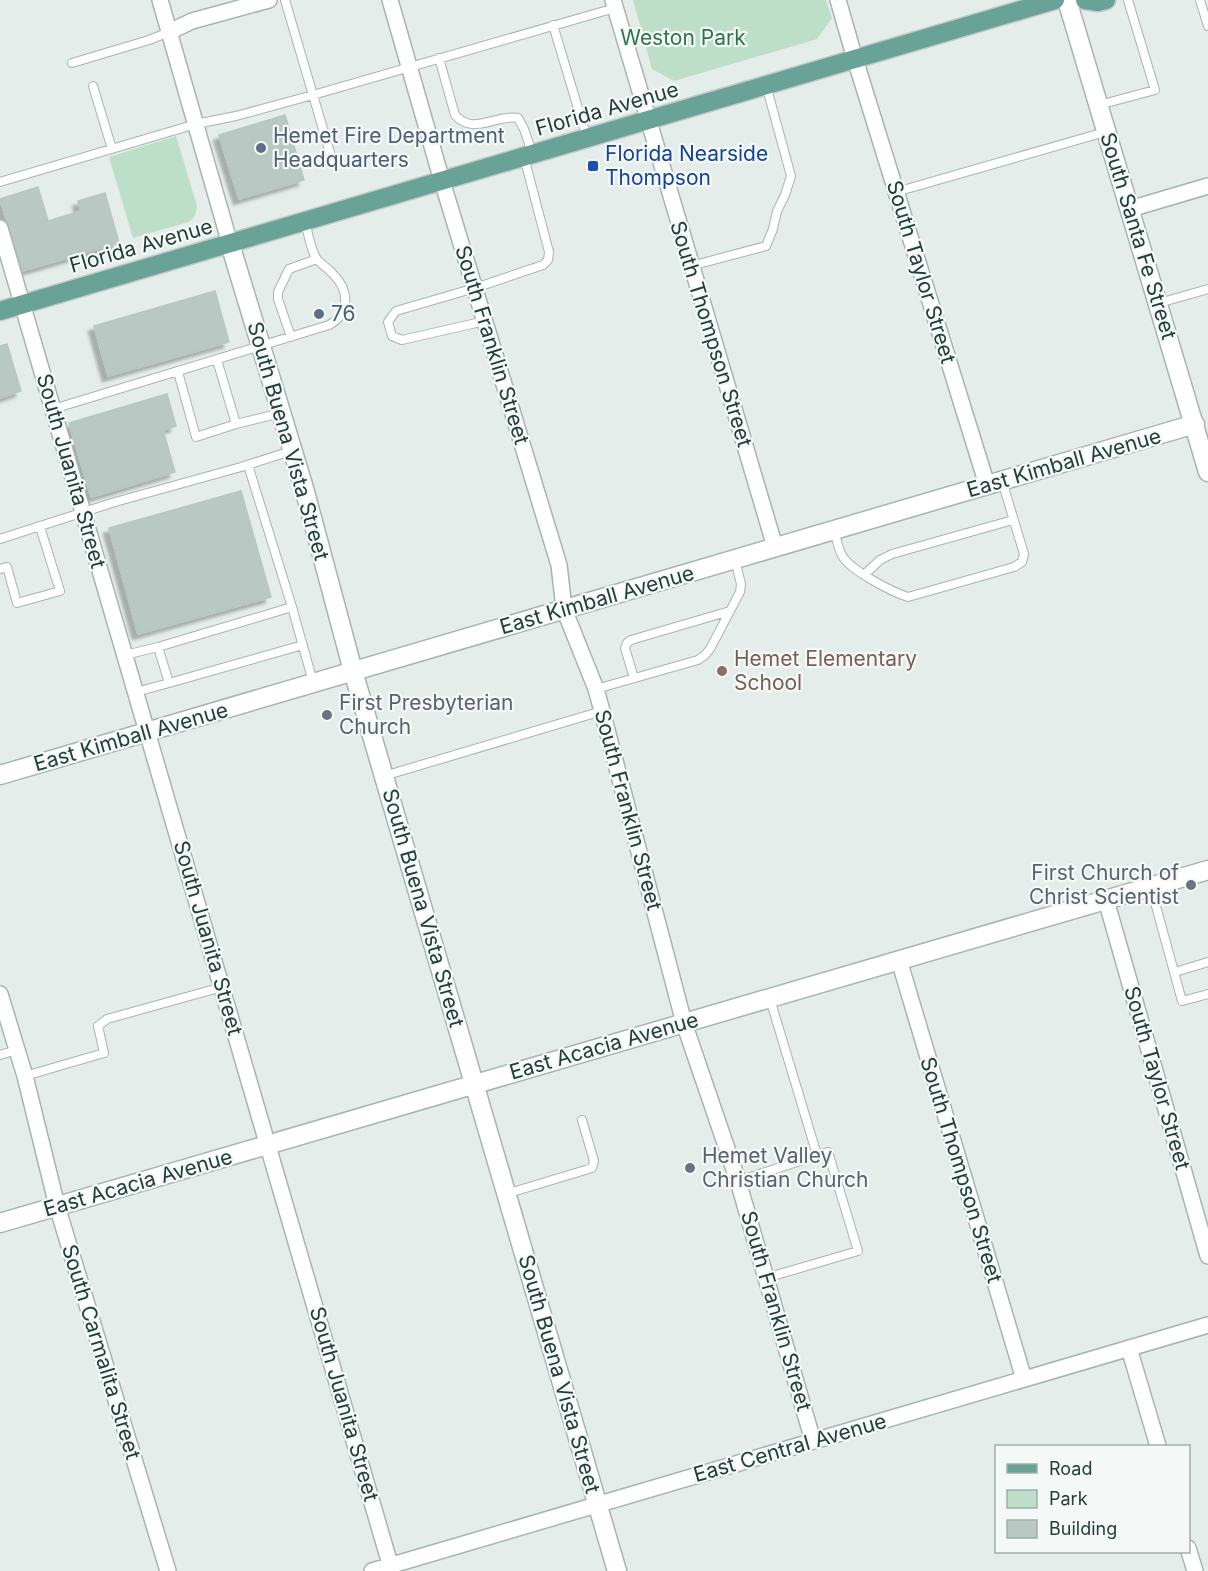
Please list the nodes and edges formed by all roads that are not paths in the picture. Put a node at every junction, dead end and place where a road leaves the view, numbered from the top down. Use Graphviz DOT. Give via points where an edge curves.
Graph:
graph roads {
  1 [pos="160,0"];
  2 [pos="269,0"];
  3 [pos="285,0"];
  4 [pos="390,0"];
  5 [pos="838,0"];
  6 [pos="1055,0"];
  7 [pos="1067,0"];
  8 [pos="1085,0"];
  9 [pos="1106,0"];
  10 [pos="1128,0"];
  11 [pos="1200,0"];
  12 [pos="614,4"];
  13 [pos="553,25"];
  14 [pos="1208,26"];
  15 [pos="169,32"];
  16 [pos="439,58"];
  17 [pos="855,59"];
  18 [pos="72,63"];
  19 [pos="409,66"];
  20 [pos="766,85"];
  21 [pos="93,86"];
  22 [pos="313,95"];
  23 [pos="1099,105"];
  24 [pos="647,120"];
  25 [pos="196,124"];
  26 [pos="1106,131"];
  27 [pos="587,138"];
  28 [pos="112,149"];
  29 [pos="528,155"];
  30 [pos="333,164"];
  31 [pos="442,181"];
  32 [pos="0,182"];
  33 [pos="1208,186"];
  34 [pos="896,192"];
  35 [pos="1130,209"];
  36 [pos="305,221"];
  37 [pos="0,228"];
  38 [pos="230,244"];
  39 [pos="317,260"];
  40 [pos="691,266"];
  41 [pos="475,288"];
  42 [pos="1208,289"];
  43 [pos="1159,303"];
  44 [pos="22,305"];
  45 [pos="0,311"];
  46 [pos="485,321"];
  47 [pos="291,337"];
  48 [pos="262,346"];
  49 [pos="217,360"];
  50 [pos="177,372"];
  51 [pos="53,409"];
  52 [pos="281,412"];
  53 [pos="236,424"];
  54 [pos="1195,424"];
  55 [pos="292,451"];
  56 [pos="248,465"];
  57 [pos="1208,472"];
  58 [pos="995,483"];
  59 [pos="83,511"];
  60 [pos="1013,520"];
  61 [pos="40,527"];
  62 [pos="834,530"];
  63 [pos="0,539"];
  64 [pos="775,547"];
  65 [pos="735,559"];
  66 [pos="4,568"];
  67 [pos="864,575"];
  68 [pos="292,607"];
  69 [pos="564,609"];
  70 [pos="730,611"];
  71 [pos="303,645"];
  72 [pos="158,647"];
  73 [pos="125,655"];
  74 [pos="353,671"];
  75 [pos="634,678"];
  76 [pos="168,683"];
  77 [pos="313,683"];
  78 [pos="596,689"];
  79 [pos="136,692"];
  80 [pos="602,711"];
  81 [pos="147,732"];
  82 [pos="0,775"];
  83 [pos="384,776"];
  84 [pos="1208,870"];
  85 [pos="1150,887"];
  86 [pos="1106,900"];
  87 [pos="899,960"];
  88 [pos="1208,962"];
  89 [pos="1175,972"];
  90 [pos="222,987"];
  91 [pos="0,994"];
  92 [pos="1208,994"];
  93 [pos="770,998"];
  94 [pos="684,1023"];
  95 [pos="17,1050"];
  96 [pos="0,1055"];
  97 [pos="25,1076"];
  98 [pos="474,1084"];
  99 [pos="582,1120"];
  100 [pos="268,1145"];
  101 [pos="817,1155"];
  102 [pos="738,1181"];
  103 [pos="506,1194"];
  104 [pos="57,1206"];
  105 [pos="0,1223"];
  106 [pos="1208,1256"];
  107 [pos="766,1278"];
  108 [pos="1208,1325"];
  109 [pos="1129,1348"];
  110 [pos="1024,1379"];
  111 [pos="813,1441"];
  112 [pos="1158,1445"];
  113 [pos="598,1504"];
  114 [pos="1190,1553"];
  115 [pos="392,1568"];
  116 [pos="168,1571"];
  117 [pos="372,1571"];
  118 [pos="617,1571"];
  119 [pos="1196,1571"];
  1 -- 15 [label="street"];
  2 -- 15 [label="street" via="192,21"];
  3 -- 22 [label="lane"];
  4 -- 19 [label="street, South Franklin Street"];
  5 -- 17 [label="street, South Taylor Street"];
  6 -- 17 [label="main road, Florida Avenue"];
  7 -- 23 [label="street, South Santa Fe Street"];
  8 -- 9 [label="main road"];
  10 -- 23 [label="lane" via="1155,90"];
  11 -- 14 [label="lane"];
  12 -- 13 [label="lane"];
  12 -- 24 [label="street, South Thompson Street"];
  13 -- 16 [label="lane"];
  13 -- 27 [label="lane"];
  15 -- 18 [label="lane"];
  15 -- 25 [label="street"];
  16 -- 19 [label="lane"];
  16 -- 29 [label="lane" via="461,121 469,125 518,118"];
  17 -- 20 [label="main road, Florida Avenue"];
  17 -- 34 [label="street, South Taylor Street"];
  19 -- 22 [label="lane"];
  19 -- 31 [label="street, South Franklin Street"];
  20 -- 24 [label="main road, Florida Avenue"];
  20 -- 40 [label="lane" via="791,176 766,246"];
  21 -- 28 [label="lane"];
  22 -- 25 [label="lane"];
  22 -- 30 [label="lane"];
  23 -- 26 [label="street, South Santa Fe Street"];
  24 -- 27 [label="main road, Florida Avenue"];
  24 -- 40 [label="street, South Thompson Street"];
  25 -- 28 [label="lane"];
  25 -- 38 [label="street"];
  26 -- 34 [label="lane"];
  26 -- 35 [label="street, South Santa Fe Street"];
  27 -- 29 [label="main road, Florida Avenue"];
  28 -- 32 [label="lane"];
  29 -- 31 [label="main road, Florida Avenue"];
  29 -- 41 [label="lane" via="548,260"];
  31 -- 36 [label="main road, Florida Avenue"];
  31 -- 41 [label="street, South Franklin Street"];
  33 -- 35 [label="street"];
  34 -- 58 [label="street, South Taylor Street"];
  35 -- 43 [label="street, South Santa Fe Street"];
  36 -- 38 [label="main road, Florida Avenue"];
  36 -- 39 [label="lane"];
  37 -- 44 [label="street, South Juanita Street"];
  38 -- 44 [label="main road, Florida Avenue"];
  38 -- 48 [label="street, South Buena Vista Street"];
  39 -- 47 [label="lane" via="289,269 278,292"];
  39 -- 47 [label="lane" via="340,284 343,314 329,325"];
  40 -- 64 [label="street, South Thompson Street"];
  41 -- 46 [label="street, South Franklin Street"];
  41 -- 46 [label="lane" via="396,311 388,322 392,336 402,340"];
  42 -- 43 [label="lane"];
  43 -- 54 [label="street, South Santa Fe Street"];
  44 -- 45 [label="main road, Florida Avenue"];
  44 -- 51 [label="street, South Juanita Street"];
  46 -- 69 [label="street, South Franklin Street" via="559,565"];
  47 -- 48 [label="lane"];
  48 -- 49 [label="lane"];
  48 -- 52 [label="street, South Buena Vista Street"];
  49 -- 50 [label="lane"];
  49 -- 53 [label="lane"];
  50 -- 51 [label="lane"];
  50 -- 53 [label="lane" via="196,437"];
  51 -- 59 [label="street, South Juanita Street"];
  52 -- 53 [label="lane"];
  52 -- 55 [label="street, South Buena Vista Street"];
  54 -- 57 [label="street, South Santa Fe Street"];
  54 -- 58 [label="street, East Kimball Avenue"];
  55 -- 56 [label="lane"];
  55 -- 74 [label="street, South Buena Vista Street"];
  56 -- 59 [label="lane"];
  56 -- 68 [label="lane"];
  58 -- 60 [label="lane"];
  58 -- 62 [label="street, East Kimball Avenue"];
  59 -- 61 [label="lane"];
  59 -- 73 [label="street, South Juanita Street"];
  60 -- 67 [label="lane" via="892,554"];
  60 -- 67 [label="lane" via="1024,554 1022,562 1014,567 908,597"];
  61 -- 63 [label="lane"];
  61 -- 66 [label="lane" via="60,591 17,603"];
  62 -- 64 [label="street, East Kimball Avenue"];
  62 -- 67 [label="lane" via="841,555"];
  64 -- 65 [label="street, East Kimball Avenue"];
  65 -- 69 [label="street, East Kimball Avenue"];
  65 -- 70 [label="lane" via="741,584"];
  68 -- 71 [label="lane"];
  68 -- 72 [label="lane"];
  69 -- 74 [label="street, East Kimball Avenue"];
  69 -- 78 [label="street, South Franklin Street"];
  70 -- 75 [label="lane" via="710,649 698,660"];
  70 -- 75 [label="lane" via="631,640 625,648"];
  71 -- 76 [label="lane"];
  71 -- 77 [label="lane"];
  72 -- 73 [label="lane"];
  72 -- 76 [label="lane"];
  73 -- 79 [label="street, South Juanita Street"];
  74 -- 77 [label="street, East Kimball Avenue"];
  74 -- 83 [label="street, South Buena Vista Street"];
  75 -- 78 [label="lane"];
  76 -- 79 [label="lane"];
  77 -- 81 [label="street, East Kimball Avenue"];
  78 -- 80 [label="street, South Franklin Street"];
  79 -- 81 [label="street, South Juanita Street"];
  80 -- 83 [label="lane"];
  80 -- 94 [label="street, South Franklin Street"];
  81 -- 82 [label="street, East Kimball Avenue"];
  81 -- 90 [label="street, South Juanita Street"];
  83 -- 98 [label="street, South Buena Vista Street"];
  84 -- 85 [label="street, East Acacia Avenue"];
  85 -- 86 [label="street, East Acacia Avenue"];
  85 -- 89 [label="lane"];
  86 -- 87 [label="street, East Acacia Avenue"];
  86 -- 106 [label="street, South Taylor Street"];
  87 -- 93 [label="street, East Acacia Avenue"];
  87 -- 110 [label="street, South Thompson Street"];
  88 -- 89 [label="lane"];
  89 -- 92 [label="lane" via="1182,1001"];
  90 -- 97 [label="lane" via="107,1019 98,1026 104,1053"];
  90 -- 100 [label="street, South Juanita Street"];
  91 -- 95 [label="street, South Carmalita Street"];
  93 -- 94 [label="street, East Acacia Avenue"];
  93 -- 101 [label="lane"];
  94 -- 98 [label="street, East Acacia Avenue"];
  94 -- 102 [label="street, South Franklin Street"];
  95 -- 96 [label="lane"];
  95 -- 97 [label="street, South Carmalita Street"];
  97 -- 104 [label="street, South Carmalita Street"];
  98 -- 100 [label="street, East Acacia Avenue"];
  98 -- 103 [label="street, South Buena Vista Street"];
  99 -- 103 [label="lane" via="594,1161 592,1168"];
  100 -- 104 [label="street, East Acacia Avenue"];
  100 -- 115 [label="street, South Juanita Street"];
  101 -- 102 [label="lane"];
  101 -- 107 [label="lane" via="828,1152 858,1251"];
  102 -- 107 [label="street, South Franklin Street"];
  103 -- 113 [label="street, South Buena Vista Street"];
  104 -- 105 [label="street, East Acacia Avenue"];
  104 -- 116 [label="street, South Carmalita Street"];
  107 -- 111 [label="street, South Franklin Street"];
  108 -- 109 [label="street, East Central Avenue"];
  109 -- 110 [label="street, East Central Avenue"];
  109 -- 112 [label="street"];
  110 -- 111 [label="street, East Central Avenue"];
  111 -- 113 [label="street, East Central Avenue"];
  113 -- 115 [label="street, East Central Avenue"];
  113 -- 118 [label="street, South Buena Vista Street"];
  114 -- 119 [label="street"];
  115 -- 117 [label="street, East Central Avenue"];
}
